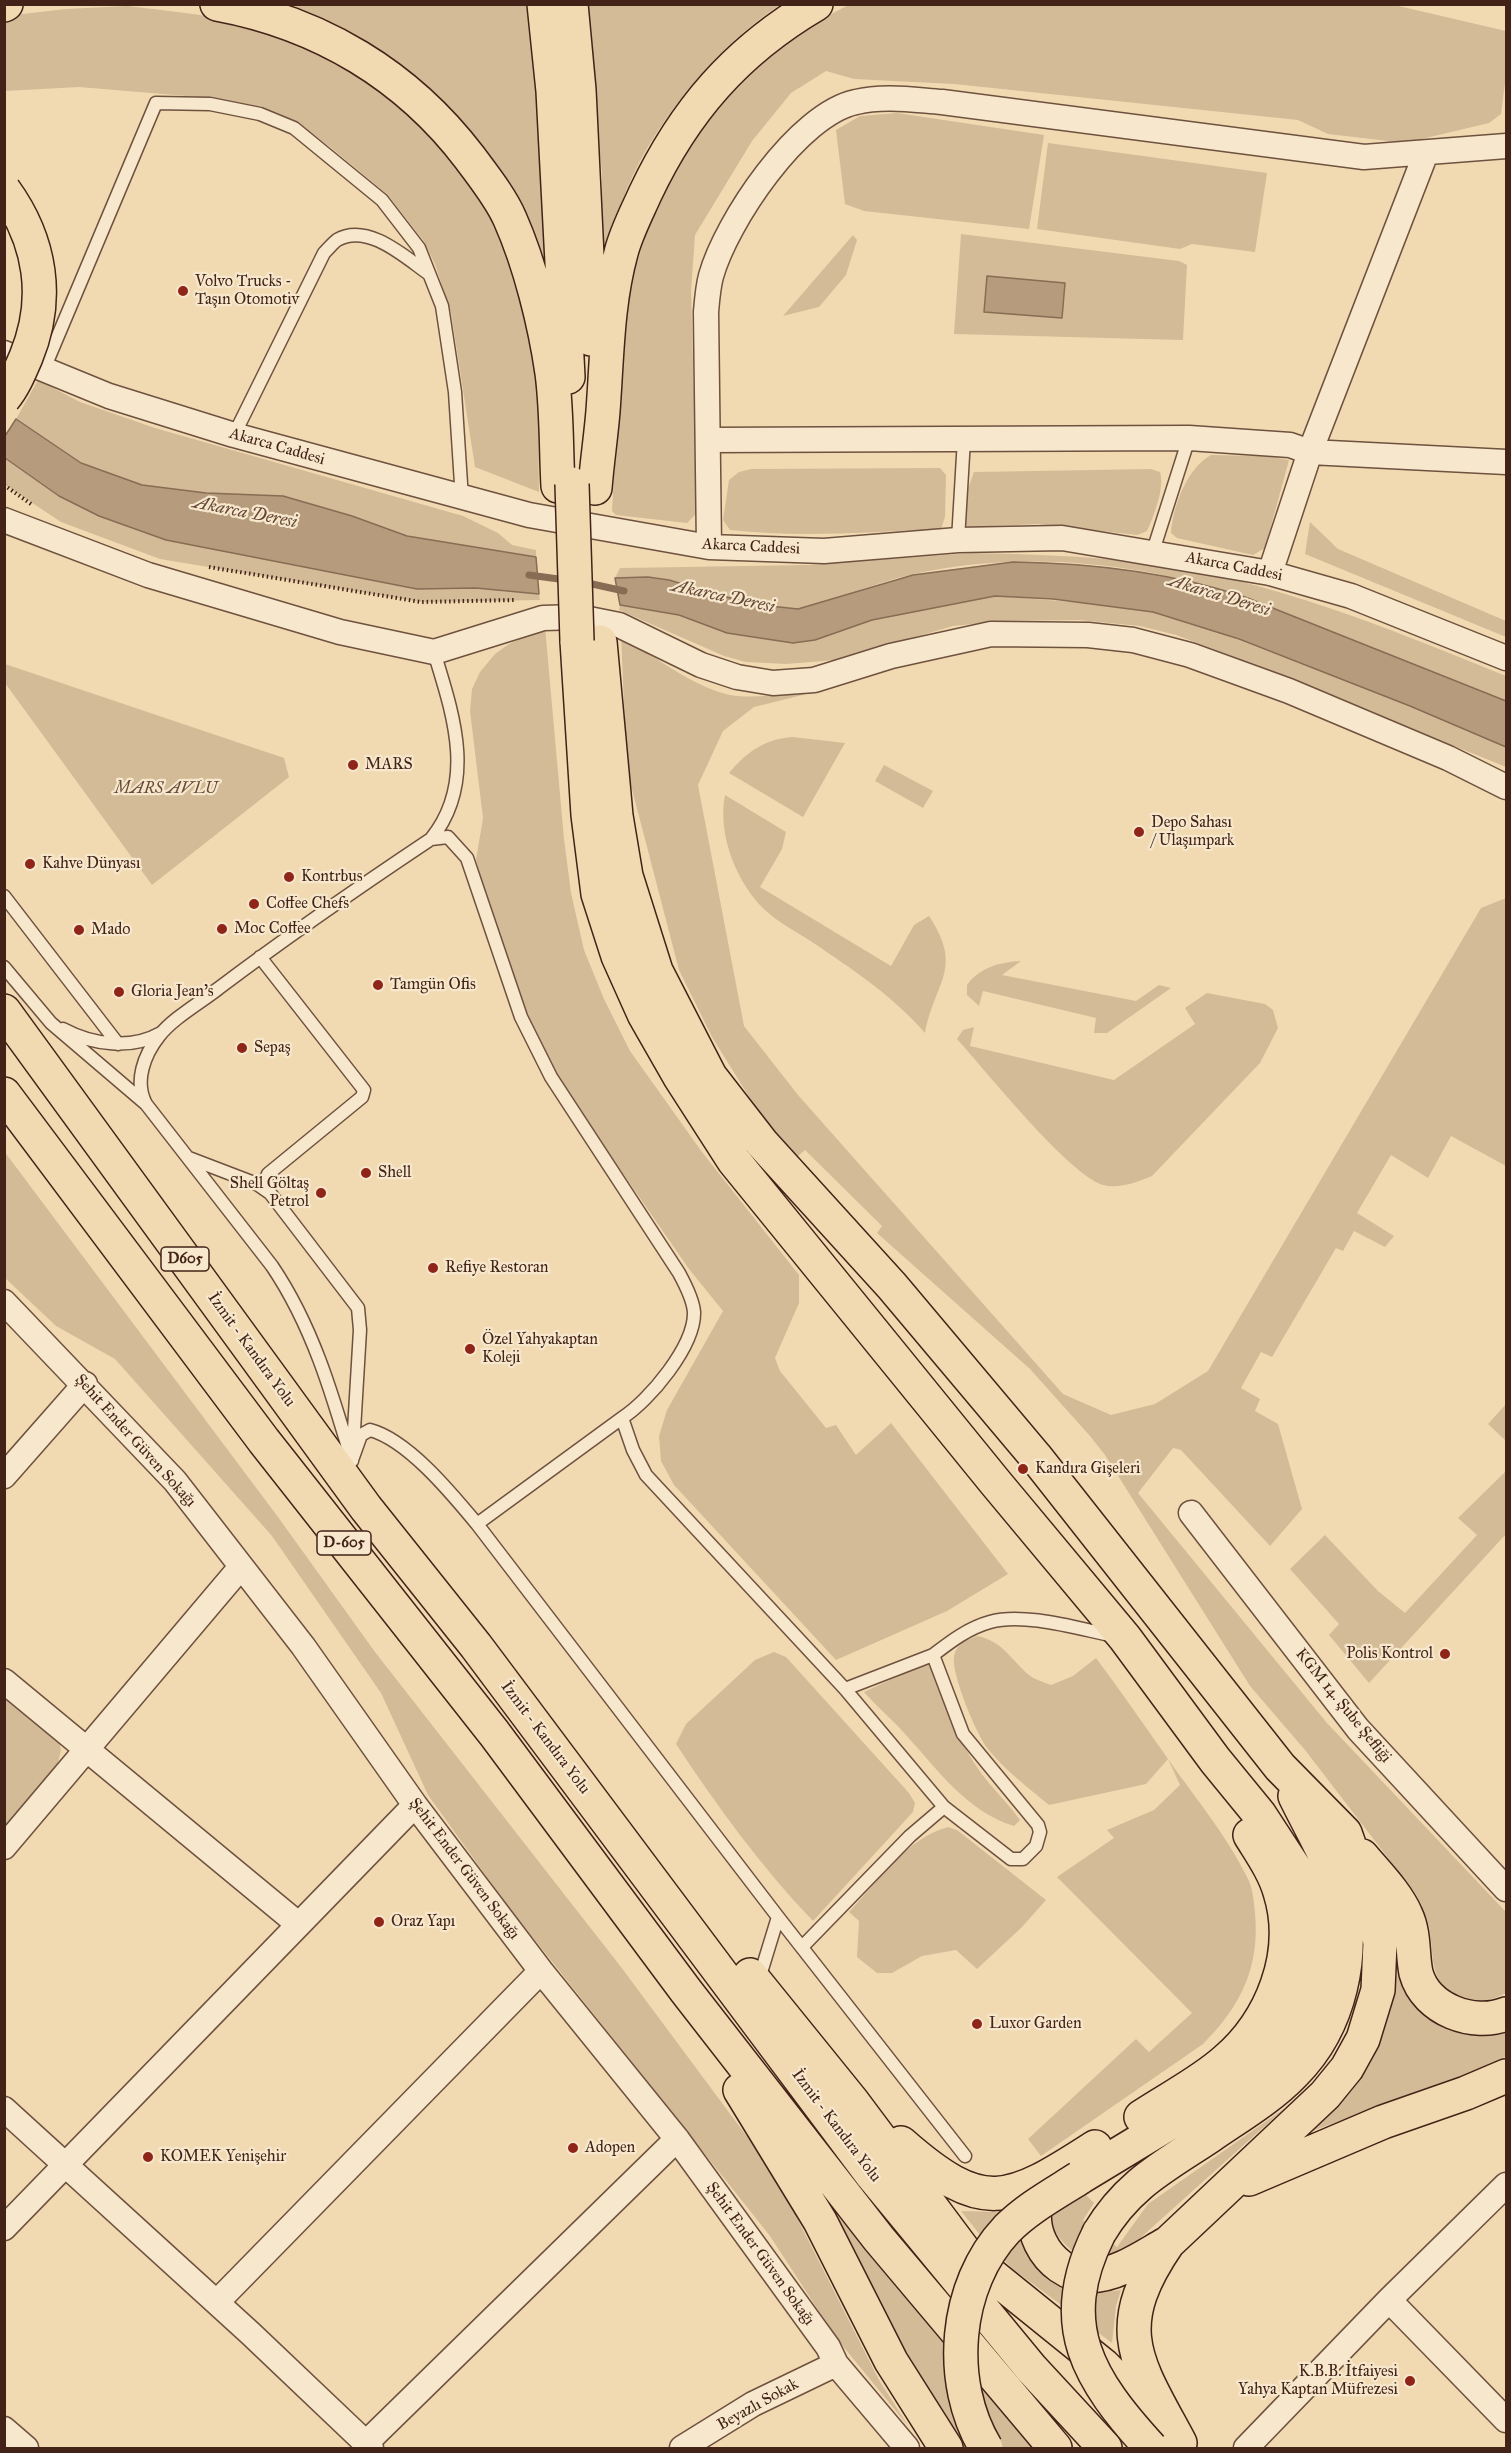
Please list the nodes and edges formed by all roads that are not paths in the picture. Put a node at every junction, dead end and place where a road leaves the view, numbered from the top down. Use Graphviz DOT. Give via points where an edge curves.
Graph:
graph roads {
  1 [pos="217,4"];
  2 [pos="544,4"];
  3 [pos="571,4"];
  4 [pos="816,4"];
  5 [pos="1506,142"];
  6 [pos="1426,153"];
  7 [pos="4,190"];
  8 [pos="430,275"];
  9 [pos="4,352"];
  10 [pos="44,369"];
  11 [pos="4,398"];
  12 [pos="234,435"];
  13 [pos="1189,438"];
  14 [pos="964,439"];
  15 [pos="709,440"];
  16 [pos="1310,452"];
  17 [pos="1506,462"];
  18 [pos="575,486"];
  19 [pos="462,499"];
  20 [pos="5,521"];
  21 [pos="958,540"];
  22 [pos="709,547"];
  23 [pos="1153,551"];
  24 [pos="1270,573"];
  25 [pos="589,641"];
  26 [pos="434,652"];
  27 [pos="1506,658"];
  28 [pos="1506,787"];
  29 [pos="431,838"];
  30 [pos="4,896"];
  31 [pos="260,957"];
  32 [pos="4,967"];
  33 [pos="4,1011"];
  34 [pos="40,1011"];
  35 [pos="162,1032"];
  36 [pos="118,1044"];
  37 [pos="4,1094"];
  38 [pos="146,1104"];
  39 [pos="188,1157"];
  40 [pos="270,1193"];
  41 [pos="4,1302"];
  42 [pos="85,1384"];
  43 [pos="622,1418"];
  44 [pos="352,1460"];
  45 [pos="4,1476"];
  46 [pos="366,1508"];
  47 [pos="1191,1513"];
  48 [pos="477,1524"];
  49 [pos="240,1568"];
  50 [pos="1125,1638"];
  51 [pos="476,1646"];
  52 [pos="933,1655"];
  53 [pos="4,1681"];
  54 [pos="845,1689"];
  55 [pos="85,1748"];
  56 [pos="1280,1767"];
  57 [pos="415,1805"];
  58 [pos="944,1807"];
  59 [pos="1345,1833"];
  60 [pos="4,1847"];
  61 [pos="1506,1889"];
  62 [pos="778,1917"];
  63 [pos="298,1924"];
  64 [pos="803,1946"];
  65 [pos="541,1971"];
  66 [pos="757,1985"];
  67 [pos="686,1991"];
  68 [pos="1506,2014"];
  69 [pos="1506,2076"];
  70 [pos="852,2101"];
  71 [pos="4,2109"];
  72 [pos="677,2139"];
  73 [pos="965,2156"];
  74 [pos="66,2165"];
  75 [pos="1072,2172"];
  76 [pos="1506,2185"];
  77 [pos="1222,2191"];
  78 [pos="4,2228"];
  79 [pos="1168,2243"];
  80 [pos="1389,2300"];
  81 [pos="217,2302"];
  82 [pos="836,2364"];
  83 [pos="1506,2420"];
  84 [pos="4,2429"];
  85 [pos="369,2446"];
  86 [pos="1172,2446"];
  87 [pos="26,2448"];
  88 [pos="682,2448"];
  89 [pos="908,2448"];
  90 [pos="946,2448"];
  91 [pos="986,2448"];
  92 [pos="1055,2448"];
  93 [pos="1105,2448"];
  94 [pos="1246,2448"];
  1 -- 18 [label="main road" via="256,12 320,35 362,57 415,96 450,131 482,173 510,218 533,287"];
  2 -- 18 [label="main road" via="553,91"];
  3 -- 18 [label="main road" via="590,294"];
  4 -- 18 [label="main road" via="789,20 738,61 701,99 664,153 621,252 607,328 603,413"];
  5 -- 6 [label="street"];
  6 -- 15 [label="street" via="1364,157 942,102 882,98 854,102 802,134 744,205 726,240 711,275 706,312"];
  6 -- 16 [label="street"];
  7 -- 11 [label="main road, bridge" via="29,235 41,289 31,343"];
  8 -- 10 [label="lane" via="419,248 381,200 294,128 260,114 210,104 156,103"];
  8 -- 12 [label="lane" via="378,240 357,235 338,240 324,253"];
  8 -- 19 [label="lane" via="442,306 455,392"];
  9 -- 10 [label="street, Akarca Caddesi"];
  10 -- 12 [label="street, Akarca Caddesi" via="110,396"];
  12 -- 19 [label="street, Akarca Caddesi"];
  13 -- 14 [label="street"];
  13 -- 16 [label="street" via="1290,446"];
  13 -- 23 [label="lane"];
  14 -- 15 [label="street"];
  14 -- 21 [label="lane"];
  15 -- 22 [label="street"];
  16 -- 17 [label="street"];
  16 -- 24 [label="street"];
  18 -- 25 [label="main road"];
  19 -- 22 [label="street, Akarca Caddesi"];
  20 -- 26 [label="street" via="148,576 331,629"];
  21 -- 22 [label="street, Akarca Caddesi" via="824,551"];
  21 -- 23 [label="street, Akarca Caddesi" via="1062,538"];
  23 -- 24 [label="street, Akarca Caddesi"];
  24 -- 27 [label="street, Akarca Caddesi" via="1351,596"];
  25 -- 50 [label="main road" via="588,815 598,894 618,956 644,1014 734,1161"];
  25 -- 56 [label="main road" via="626,876 656,971 710,1076 762,1143 892,1286 1035,1456"];
  26 -- 28 [label="street" via="543,618 579,617 619,625 701,665 773,683 814,680 891,656 991,634 1088,635 1133,640 1190,655 1289,692 1448,758"];
  26 -- 29 [label="lane" via="455,718 457,748 452,804"];
  29 -- 31 [label="lane"];
  29 -- 43 [label="lane" via="448,837 467,858 521,1017 551,1077 680,1273 690,1296 693,1319 684,1344 652,1393"];
  30 -- 36 [label="lane"];
  31 -- 35 [label="lane"];
  31 -- 40 [label="lane" via="364,1090 362,1096 268,1174 265,1182"];
  32 -- 34 [label="lane"];
  33 -- 46 [label="main road, İzmit - Kandıra Yolu / D605"];
  34 -- 36 [label="lane" via="74,1034"];
  34 -- 38 [label="lane"];
  35 -- 36 [label="lane"];
  35 -- 38 [label="lane" via="141,1073"];
  37 -- 67 [label="main road, D-605" via="264,1441 494,1733"];
  38 -- 39 [label="lane"];
  39 -- 40 [label="lane" via="257,1184"];
  39 -- 44 [label="lane" via="288,1291 323,1367"];
  40 -- 44 [label="lane" via="358,1308"];
  41 -- 42 [label="street, Şehit Ender Güven Sokağı"];
  42 -- 45 [label="street"];
  42 -- 49 [label="street, Şehit Ender Güven Sokağı" via="175,1481"];
  43 -- 48 [label="lane"];
  43 -- 54 [label="lane" via="646,1474"];
  44 -- 46 [label="lane"];
  44 -- 48 [label="lane" via="361,1435 376,1431 435,1474"];
  46 -- 51 [label="main road, İzmit - Kandıra Yolu / D-605"];
  47 -- 61 [label="street, KGM 14. Şube Şefliği" via="1364,1736"];
  48 -- 62 [label="lane"];
  49 -- 55 [label="street"];
  49 -- 57 [label="street, Şehit Ender Güven Sokağı" via="303,1646"];
  50 -- 52 [label="lane" via="1017,1618 973,1629"];
  50 -- 75 [label="main road" via="1260,1815 1305,1884 1314,1911 1314,1962 1293,2024 1258,2066 1193,2111"];
  51 -- 66 [label="main road" via="578,1748"];
  51 -- 93 [label="main road, İzmit - Kandıra Yolu" via="872,2175 1031,2368"];
  52 -- 54 [label="lane"];
  52 -- 58 [label="lane" via="963,1734 1035,1818 1040,1832 1036,1846 1023,1859 1011,1859"];
  53 -- 55 [label="street"];
  54 -- 58 [label="lane"];
  55 -- 60 [label="street"];
  55 -- 63 [label="street"];
  56 -- 59 [label="main road"];
  56 -- 86 [label="main road, bridge" via="1331,1869 1343,1904 1347,1948 1334,2008 1321,2037 1287,2080 1142,2181 1120,2202 1099,2233 1081,2280 1079,2314 1084,2347 1102,2389"];
  57 -- 63 [label="street"];
  57 -- 65 [label="street, Şehit Ender Güven Sokağı"];
  58 -- 64 [label="lane" via="910,1836"];
  59 -- 68 [label="main road" via="1403,1908 1411,1928 1418,1978 1430,1996 1446,2009 1473,2019 1490,2020"];
  59 -- 77 [label="main road" via="1380,1943 1380,1979 1368,2027 1355,2056 1325,2096"];
  62 -- 64 [label="lane"];
  62 -- 66 [label="lane"];
  63 -- 74 [label="street"];
  64 -- 73 [label="lane"];
  65 -- 72 [label="street, Şehit Ender Güven Sokağı"];
  65 -- 81 [label="street"];
  66 -- 70 [label="main road"];
  67 -- 90 [label="main road" via="737,2085 820,2221 891,2361"];
  67 -- 92 [label="main road" via="879,2239"];
  69 -- 77 [label="main road" via="1383,2122"];
  70 -- 75 [label="main road" via="932,2171 972,2192 1006,2193"];
  70 -- 86 [label="main road" via="968,2256 1103,2365"];
  71 -- 74 [label="street"];
  72 -- 82 [label="street, Şehit Ender Güven Sokağı" via="828,2347"];
  72 -- 85 [label="street"];
  74 -- 78 [label="street"];
  74 -- 81 [label="street"];
  75 -- 79 [label="main road" via="1043,2188 1033,2217 1045,2250 1061,2267 1087,2276 1107,2274"];
  75 -- 91 [label="main road, bridge" via="1006,2230 985,2258 971,2289 962,2331 962,2372 971,2417"];
  76 -- 80 [label="street"];
  77 -- 79 [label="main road"];
  79 -- 86 [label="main road" via="1152,2266 1138,2299 1132,2334 1142,2373"];
  80 -- 83 [label="street"];
  80 -- 94 [label="street"];
  81 -- 85 [label="street"];
  82 -- 88 [label="street, Beyazlı Sokak" via="753,2404"];
  82 -- 89 [label="street, Şehit Ender Güven Sokağı"];
  84 -- 87 [label="street"];
}
